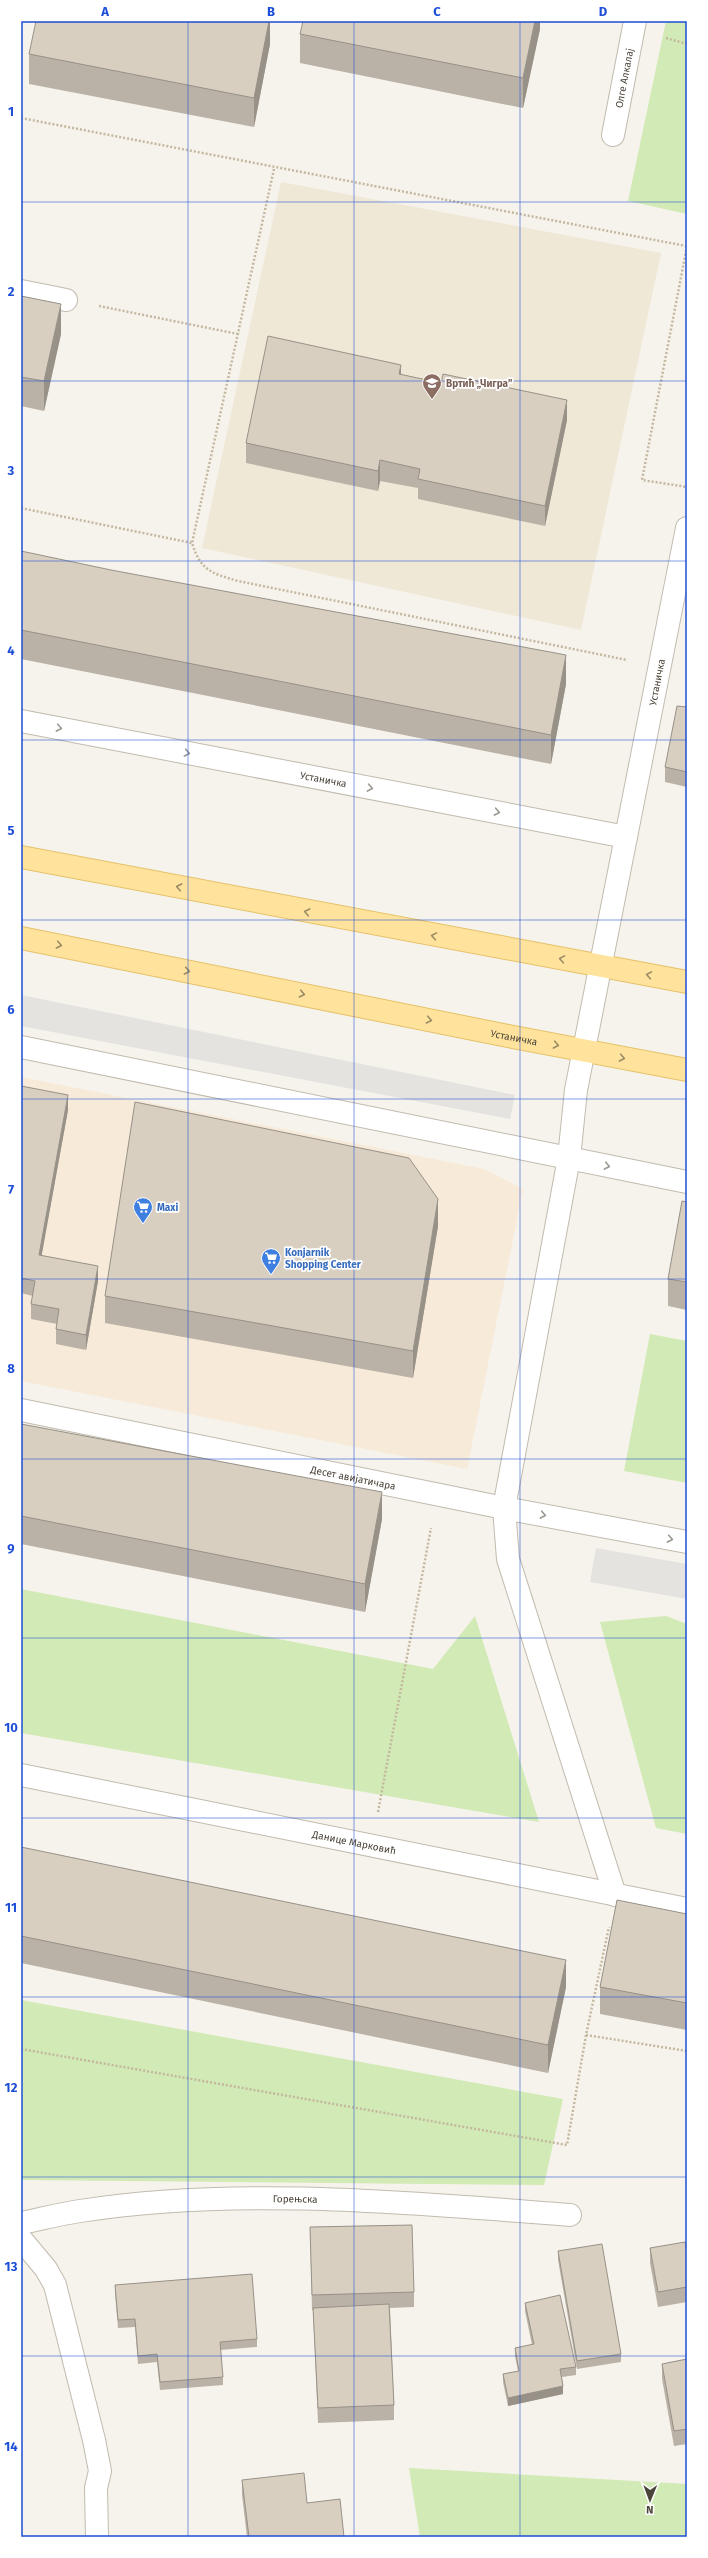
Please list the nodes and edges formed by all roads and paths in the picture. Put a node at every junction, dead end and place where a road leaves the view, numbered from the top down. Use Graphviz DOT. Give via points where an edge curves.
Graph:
graph roads {
  1 [pos="635,21"];
  2 [pos="21,118"];
  3 [pos="613,135"];
  4 [pos="274,169"];
  5 [pos="687,239"];
  6 [pos="687,246"];
  7 [pos="21,290"];
  8 [pos="66,300"];
  9 [pos="238,334"];
  10 [pos="687,487"];
  11 [pos="21,508"];
  12 [pos="687,528"];
  13 [pos="192,544"];
  14 [pos="658,667"];
  15 [pos="21,721"];
  16 [pos="626,837"];
  17 [pos="21,857"];
  18 [pos="21,938"];
  19 [pos="601,966"];
  20 [pos="687,982"];
  21 [pos="21,1048"];
  22 [pos="584,1050"];
  23 [pos="687,1070"];
  24 [pos="569,1158"];
  25 [pos="687,1182"];
  26 [pos="21,1410"];
  27 [pos="504,1508"];
  28 [pos="431,1525"];
  29 [pos="687,1542"];
  30 [pos="21,1774"];
  31 [pos="377,1817"];
  32 [pos="615,1895"];
  33 [pos="687,1908"];
  34 [pos="586,2035"];
  35 [pos="21,2049"];
  36 [pos="687,2051"];
  37 [pos="570,2215"];
  38 [pos="21,2223"];
  39 [pos="21,2239"];
  40 [pos="97,2537"];
  1 -- 3 [label="lane, Олге Алкалај"];
  2 -- 4 [label="path"];
  4 -- 6 [label="path"];
  4 -- 9 [label="path"];
  5 -- 6 [label="path"];
  6 -- 10 [label="path" via="642,480"];
  7 -- 8 [label="lane"];
  8 -- 9 [label="path"];
  9 -- 13 [label="path"];
  11 -- 13 [label="path"];
  12 -- 14 [label="lane, Устаничка"];
  13 -- 14 [label="path" via="198,561 211,573 238,581"];
  14 -- 16 [label="lane, Устаничка"];
  15 -- 16 [label="lane, Устаничка, one-way"];
  16 -- 19 [label="lane, Устаничка"];
  19 -- 17 [label="main road, one-way"];
  18 -- 22 [label="main road, Устаничка, one-way"];
  20 -- 19 [label="main road, one-way"];
  19 -- 22 [label="lane, Устаничка"];
  21 -- 24 [label="lane"];
  22 -- 23 [label="main road, Устаничка, one-way"];
  22 -- 24 [label="lane" via="576,1090"];
  24 -- 25 [label="lane, one-way"];
  24 -- 27 [label="lane"];
  26 -- 27 [label="lane, Десет авијатичара"];
  27 -- 29 [label="lane, Десет авијатичара, one-way"];
  27 -- 32 [label="lane" via="508,1559"];
  28 -- 31 [label="path"];
  30 -- 32 [label="lane, Данице Марковић"];
  32 -- 33 [label="lane, Данице Марковић"];
  32 -- 34 [label="path"];
  34 -- 35 [label="path" via="567,2145"];
  34 -- 36 [label="path"];
  37 -- 38 [label="lane, Горењска" via="399,2202 218,2200 152,2203 80,2211"];
  39 -- 40 [label="lane" via="46,2269 55,2285 100,2471 96,2488"];
}
